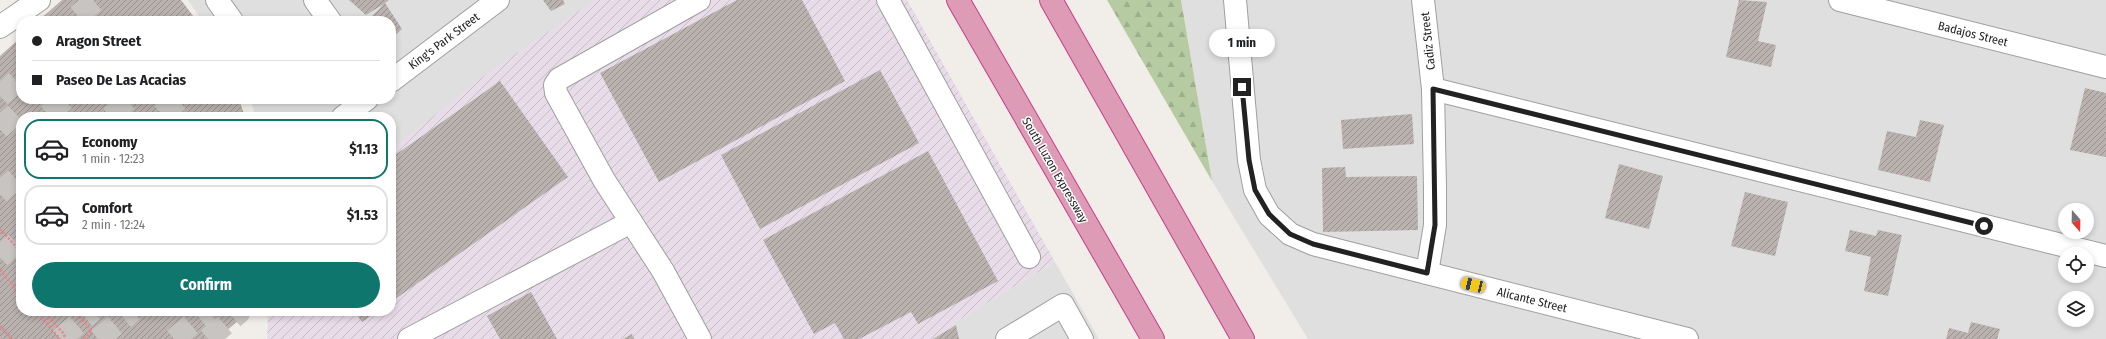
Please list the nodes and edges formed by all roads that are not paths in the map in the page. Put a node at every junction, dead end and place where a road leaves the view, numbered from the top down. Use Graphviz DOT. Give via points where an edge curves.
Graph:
graph roads {
  1 [pos="39,0"];
  2 [pos="217,0"];
  3 [pos="315,0"];
  4 [pos="498,0"];
  5 [pos="699,0"];
  6 [pos="888,0"];
  7 [pos="958,0"];
  8 [pos="1051,0"];
  9 [pos="1235,0"];
  10 [pos="1423,0"];
  11 [pos="1840,0"];
  12 [pos="228,16"];
  13 [pos="326,16"];
  14 [pos="0,27"];
  15 [pos="2106,67"];
  16 [pos="396,77"];
  17 [pos="1433,89"];
  18 [pos="360,104"];
  19 [pos="350,112"];
  20 [pos="631,222"];
  21 [pos="1029,256"];
  22 [pos="2106,256"];
  23 [pos="1427,273"];
  24 [pos="1239,331"];
  25 [pos="409,339"];
  26 [pos="700,339"];
  27 [pos="1007,339"];
  28 [pos="1082,339"];
  29 [pos="1153,339"];
  30 [pos="1249,339"];
  31 [pos="1687,339"];
  1 -- 14 [label="street"];
  2 -- 12 [label="street"];
  3 -- 13 [label="street"];
  4 -- 16 [label="street, King's Park Street"];
  5 -- 20 [label="street" via="560,79 555,85 556,92 604,180"];
  6 -- 21 [label="street"];
  7 -- 29 [label="highway, South Luzon Expressway"];
  8 -- 24 [label="highway"];
  9 -- 23 [label="street, Alicante Street" via="1249,160 1255,190 1269,214 1290,234 1313,244"];
  10 -- 17 [label="street, Cadiz Street"];
  11 -- 15 [label="street, Badajos Street"];
  17 -- 22 [label="street"];
  17 -- 23 [label="street, Cadiz Street" via="1435,225"];
  18 -- 19 [label="street"];
  20 -- 25 [label="street"];
  20 -- 26 [label="street" via="663,271"];
  23 -- 31 [label="street, Alicante Street"];
  24 -- 30 [label="highway"];
  27 -- 28 [label="street" via="1063,305"];
}
